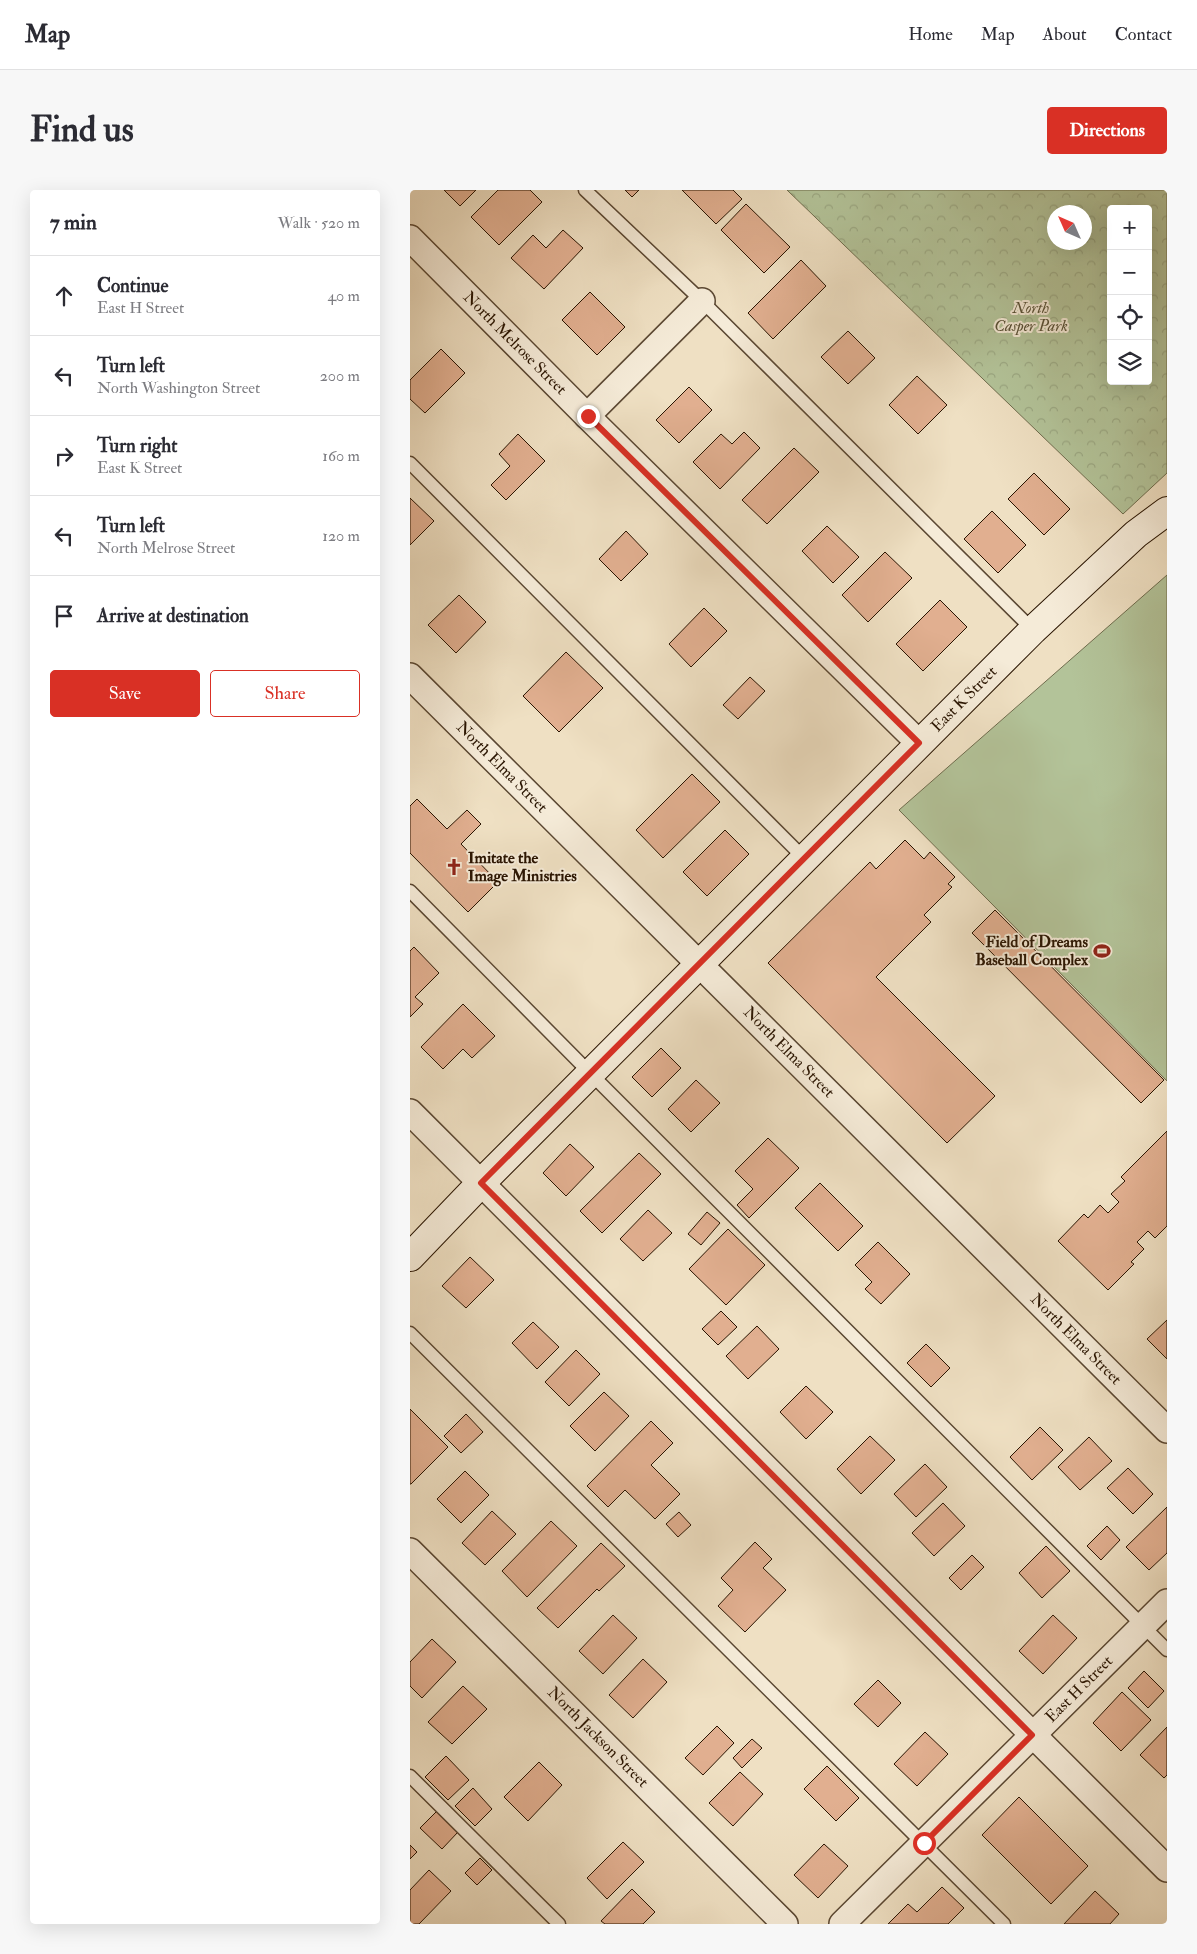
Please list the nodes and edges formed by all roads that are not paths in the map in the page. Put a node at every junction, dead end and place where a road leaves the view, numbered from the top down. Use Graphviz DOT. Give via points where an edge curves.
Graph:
graph roads {
  1 [pos="585,190"];
  2 [pos="410,238"];
  3 [pos="702,301"];
  4 [pos="588,416"];
  5 [pos="410,463"];
  6 [pos="1167,511"];
  7 [pos="1033,630"];
  8 [pos="410,676"];
  9 [pos="919,743"];
  10 [pos="804,858"];
  11 [pos="410,891"];
  12 [pos="700,963"];
  13 [pos="590,1073"];
  14 [pos="410,1112"];
  15 [pos="481,1183"];
  16 [pos="410,1258"];
  17 [pos="410,1333"];
  18 [pos="1167,1430"];
  19 [pos="410,1551"];
  20 [pos="1167,1602"];
  21 [pos="1143,1626"];
  22 [pos="1167,1650"];
  23 [pos="1032,1735"];
  24 [pos="410,1776"];
  25 [pos="924,1843"];
  26 [pos="1167,1870"];
  27 [pos="559,1924"];
  28 [pos="785,1924"];
  29 [pos="842,1924"];
  30 [pos="1004,1924"];
  1 -- 3 [label="lane"];
  2 -- 4 [label="street, North Melrose Street"];
  3 -- 4 [label="street"];
  3 -- 7 [label="lane"];
  4 -- 9 [label="street, North Melrose Street"];
  5 -- 10 [label="lane"];
  6 -- 7 [label="street, East K Street" via="1136,534"];
  7 -- 9 [label="street, East K Street"];
  8 -- 12 [label="street, North Elma Street"];
  9 -- 10 [label="street, East K Street"];
  10 -- 12 [label="street, East K Street"];
  11 -- 13 [label="lane"];
  12 -- 13 [label="street, East K Street"];
  12 -- 18 [label="street, North Elma Street"];
  13 -- 15 [label="street, East K Street"];
  13 -- 21 [label="lane"];
  14 -- 15 [label="street"];
  15 -- 16 [label="street, East K Street"];
  15 -- 23 [label="street"];
  17 -- 25 [label="lane"];
  19 -- 28 [label="street, North Jackson Street"];
  20 -- 21 [label="street, East H Street"];
  21 -- 22 [label="lane"];
  21 -- 23 [label="street, East H Street"];
  23 -- 25 [label="street, East H Street"];
  23 -- 26 [label="street"];
  24 -- 27 [label="lane"];
  25 -- 29 [label="street, East H Street"];
  25 -- 30 [label="lane"];
}
